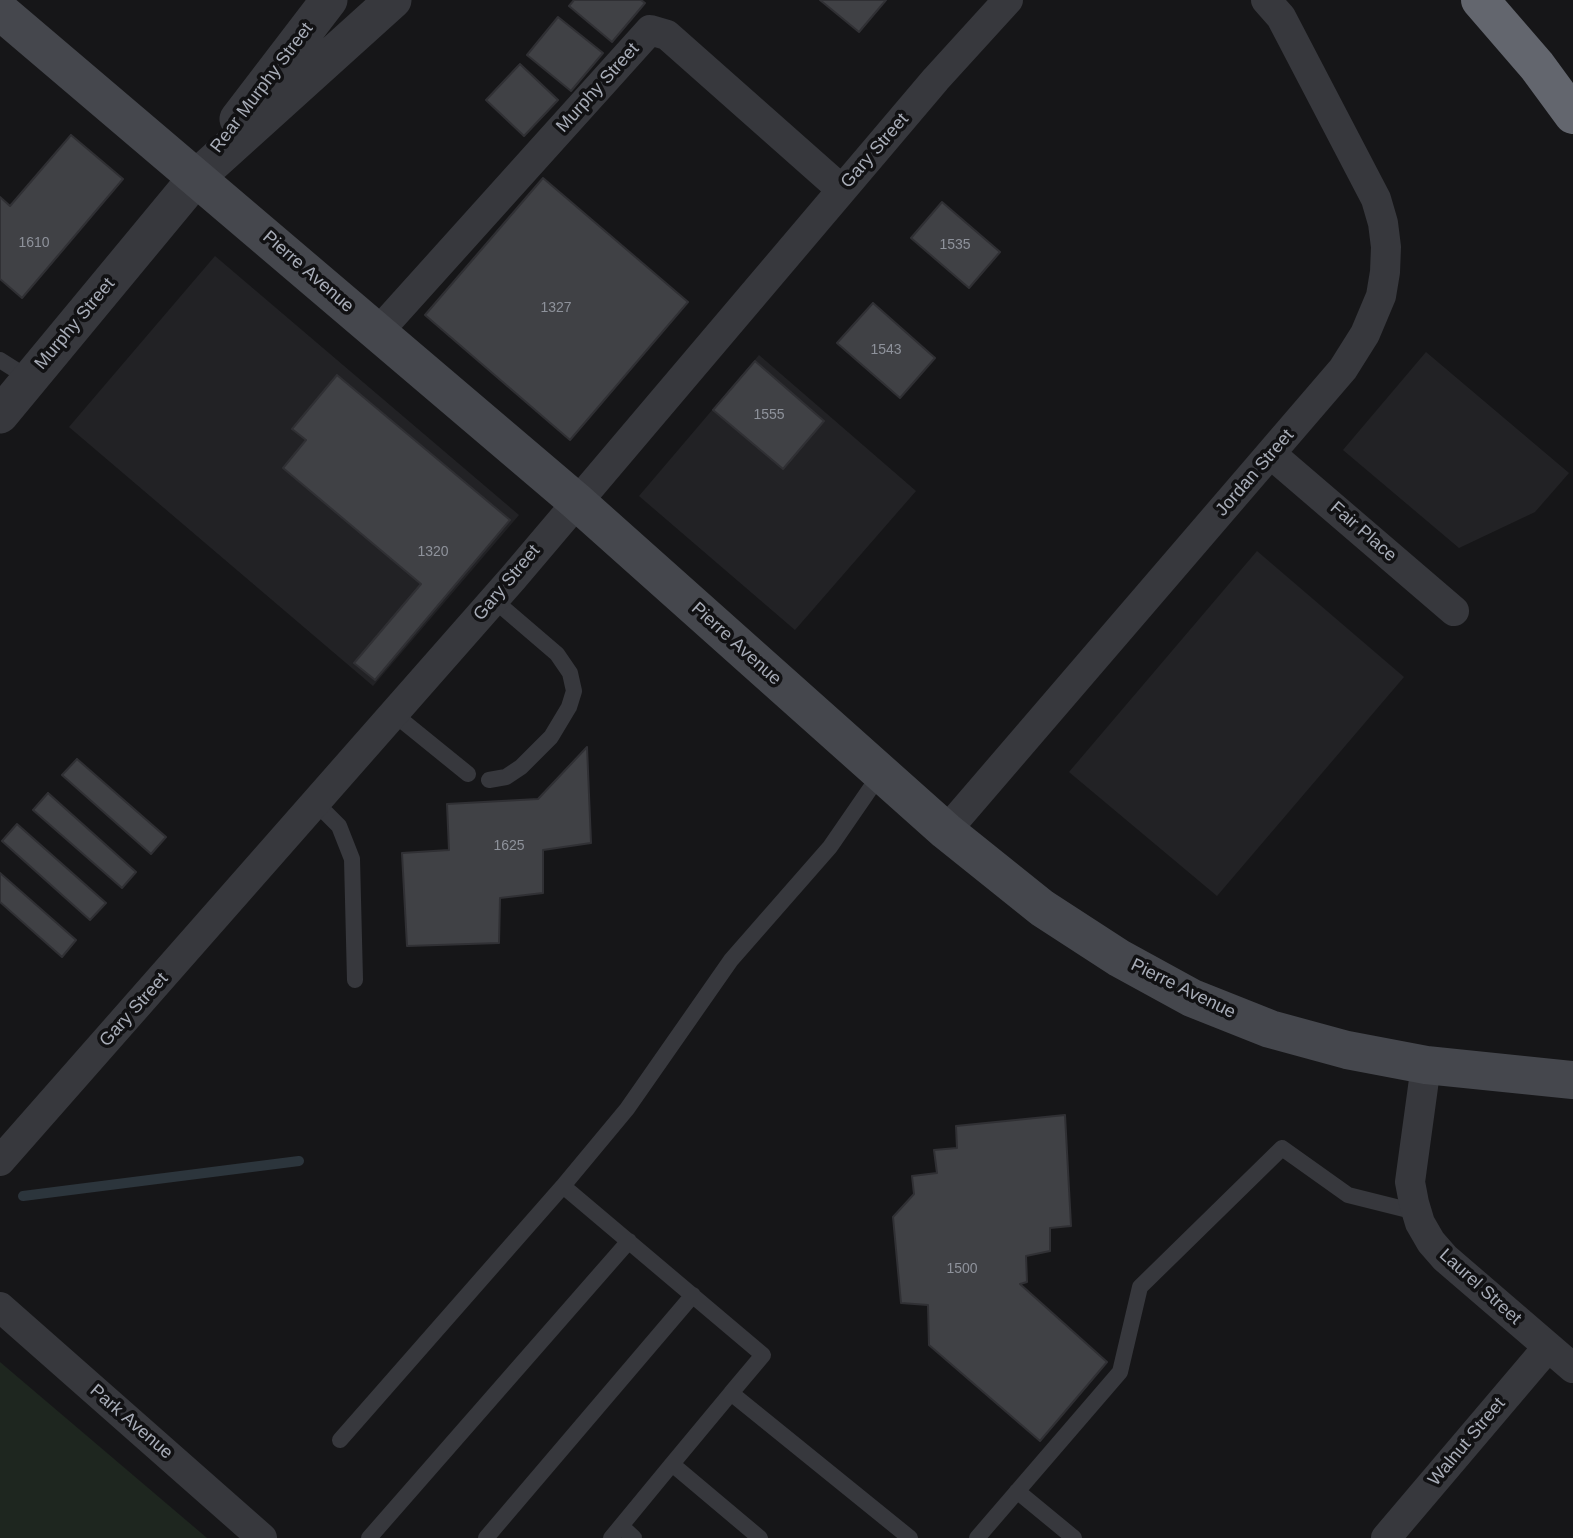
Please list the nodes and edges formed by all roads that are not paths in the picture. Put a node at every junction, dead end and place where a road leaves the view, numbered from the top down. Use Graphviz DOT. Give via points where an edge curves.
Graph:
graph roads {
  1 [pos="329,0"];
  2 [pos="393,0"];
  3 [pos="1008,0"];
  4 [pos="1266,0"];
  5 [pos="1480,0"];
  6 [pos="0,10"];
  7 [pos="1573,115"];
  8 [pos="197,177"];
  9 [pos="842,190"];
  10 [pos="378,332"];
  11 [pos="15,369"];
  12 [pos="0,415"];
  13 [pos="1271,454"];
  14 [pos="576,502"];
  15 [pos="494,600"];
  16 [pos="1454,611"];
  17 [pos="394,713"];
  18 [pos="881,773"];
  19 [pos="468,774"];
  20 [pos="489,780"];
  21 [pos="316,803"];
  22 [pos="946,831"];
  23 [pos="355,980"];
  24 [pos="1426,1065"];
  25 [pos="1573,1080"];
  26 [pos="0,1161"];
  27 [pos="563,1186"];
  28 [pos="1416,1212"];
  29 [pos="629,1241"];
  30 [pos="693,1295"];
  31 [pos="0,1307"];
  32 [pos="1548,1347"];
  33 [pos="1573,1368"];
  34 [pos="732,1393"];
  35 [pos="340,1440"];
  36 [pos="672,1464"];
  37 [pos="1017,1491"];
  38 [pos="616,1532"];
  39 [pos="262,1538"];
  40 [pos="369,1538"];
  41 [pos="486,1538"];
  42 [pos="634,1538"];
  43 [pos="760,1538"];
  44 [pos="910,1538"];
  45 [pos="977,1538"];
  46 [pos="1074,1538"];
  47 [pos="1386,1538"];
  1 -- 8 [label="street, Rear Murphy Street"];
  2 -- 8 [label="street, Murphy Street"];
  3 -- 9 [label="street, Gary Street"];
  4 -- 13 [label="street, Jordan Street" via="1281,17 1376,199 1384,235 1385,272 1381,296 1365,334 1343,369"];
  5 -- 7 [label="highway"];
  6 -- 8 [label="main road, Pierre Avenue"];
  8 -- 10 [label="main road, Pierre Avenue"];
  8 -- 11 [label="street, Murphy Street"];
  9 -- 10 [label="street, Murphy Street" via="667,35 650,30"];
  9 -- 14 [label="street, Gary Street"];
  10 -- 14 [label="main road, Pierre Avenue"];
  11 -- 12 [label="street, Murphy Street"];
  13 -- 16 [label="street, Fair Place"];
  13 -- 22 [label="street, Jordan Street"];
  14 -- 15 [label="street, Gary Street"];
  14 -- 18 [label="main road, Pierre Avenue"];
  15 -- 17 [label="street, Gary Street"];
  15 -- 20 [label="lane" via="557,654 570,673 574,691 551,737 521,767 506,777"];
  17 -- 19 [label="lane"];
  17 -- 21 [label="street, Gary Street"];
  18 -- 22 [label="main road, Pierre Avenue"];
  18 -- 27 [label="lane" via="830,847 731,960 627,1109"];
  21 -- 23 [label="lane" via="339,826 352,859"];
  21 -- 26 [label="street, Gary Street"];
  22 -- 24 [label="main road, Pierre Avenue" via="1042,908 1192,998 1270,1029"];
  24 -- 25 [label="main road, Pierre Avenue"];
  24 -- 28 [label="street, Laurel Street" via="1410,1182"];
  27 -- 29 [label="lane"];
  27 -- 35 [label="lane"];
  28 -- 32 [label="street, Laurel Street" via="1445,1258"];
  28 -- 37 [label="lane" via="1348,1195 1282,1148 1140,1287 1120,1372"];
  29 -- 30 [label="lane"];
  29 -- 40 [label="lane"];
  30 -- 34 [label="lane" via="763,1355"];
  30 -- 41 [label="lane"];
  31 -- 39 [label="street, Park Avenue"];
  32 -- 33 [label="street, Laurel Street"];
  32 -- 47 [label="street, Walnut Street"];
  34 -- 36 [label="lane"];
  34 -- 44 [label="lane"];
  36 -- 38 [label="lane"];
  36 -- 43 [label="lane"];
  37 -- 45 [label="lane"];
  37 -- 46 [label="lane"];
  38 -- 42 [label="lane"];
}
